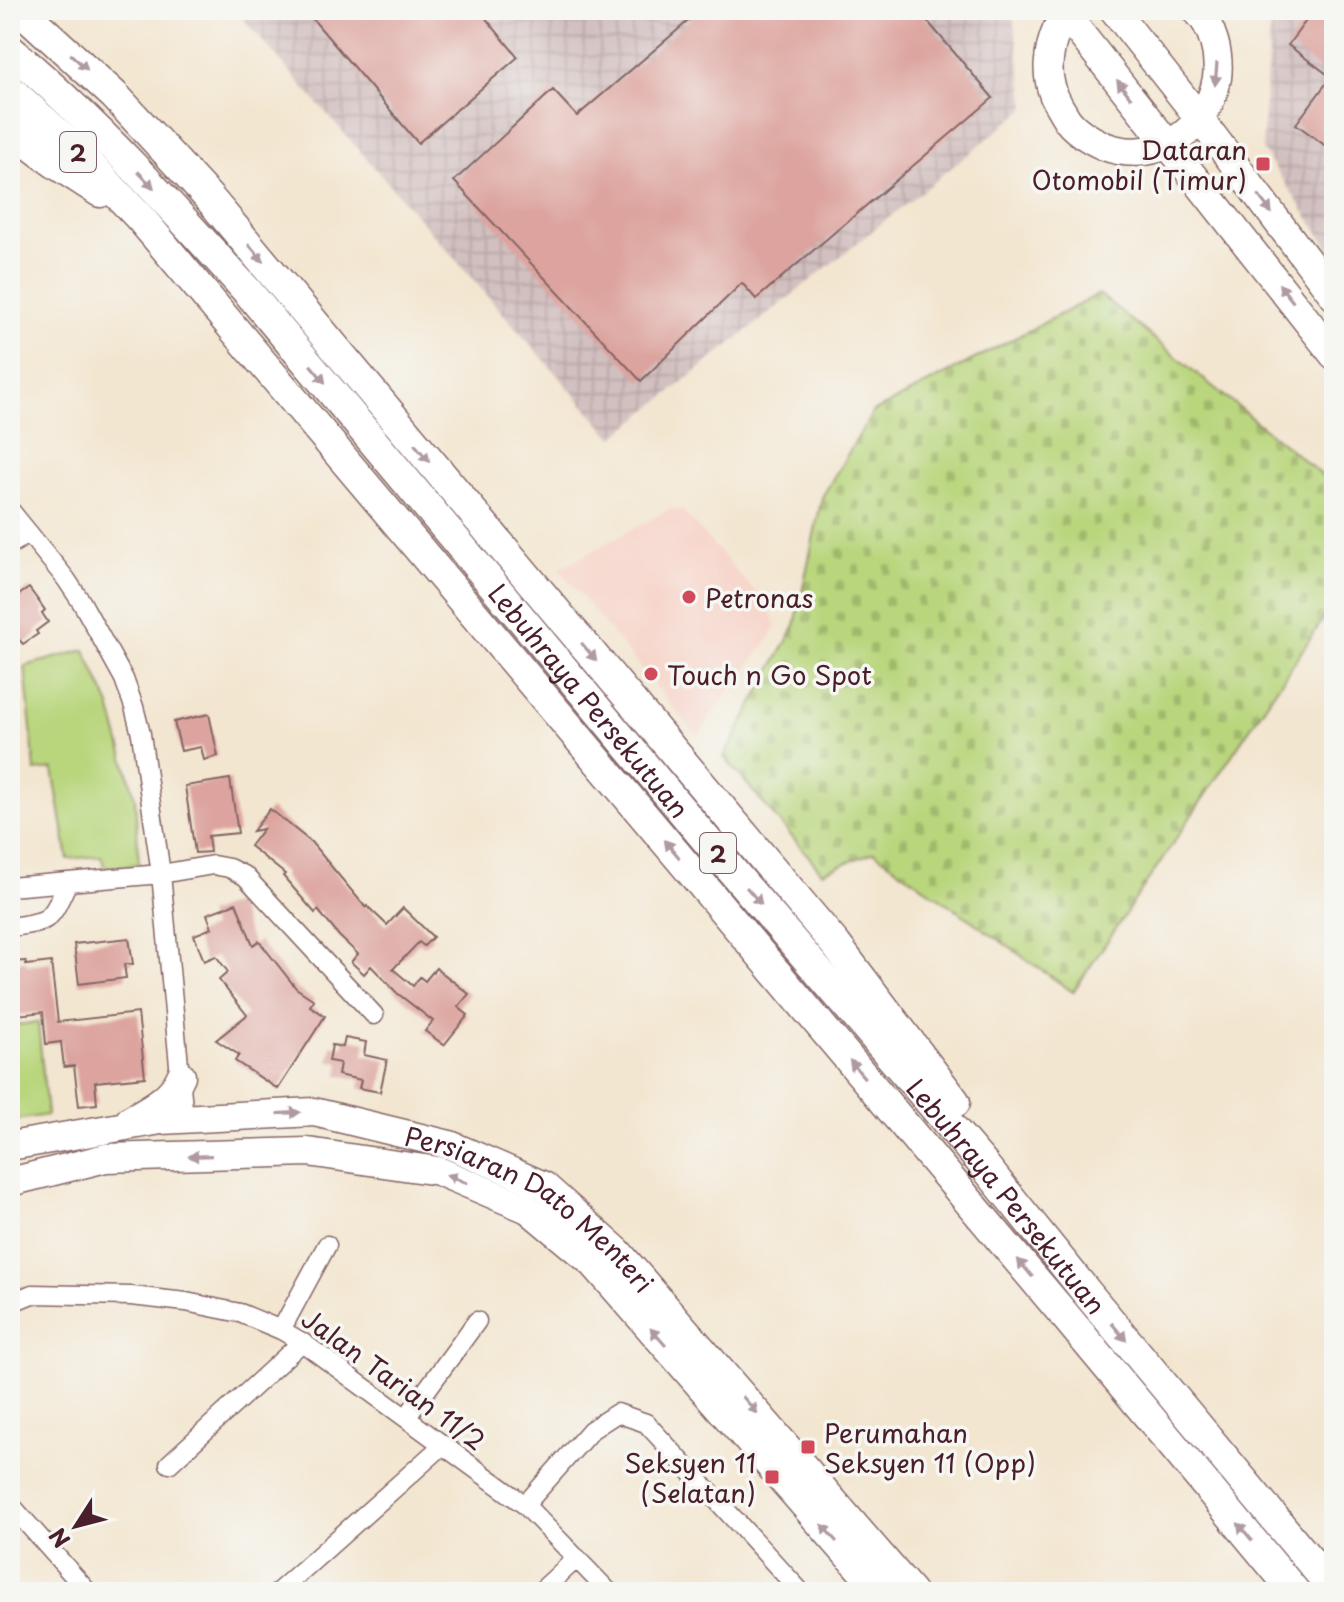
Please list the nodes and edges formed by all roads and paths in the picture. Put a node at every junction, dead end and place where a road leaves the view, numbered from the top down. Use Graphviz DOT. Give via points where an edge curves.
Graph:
graph roads {
  1 [pos="21,10"];
  2 [pos="1114,10"];
  3 [pos="1196,10"];
  4 [pos="1066,12"];
  5 [pos="10,50"];
  6 [pos="10,90"];
  7 [pos="1200,119"];
  8 [pos="92,123"];
  9 [pos="10,129"];
  10 [pos="1168,145"];
  11 [pos="210,199"];
  12 [pos="142,220"];
  13 [pos="1334,296"];
  14 [pos="1334,355"];
  15 [pos="10,510"];
  16 [pos="29,533"];
  17 [pos="10,545"];
  18 [pos="161,874"];
  19 [pos="68,882"];
  20 [pos="10,887"];
  21 [pos="10,927"];
  22 [pos="374,1015"];
  23 [pos="190,1102"];
  24 [pos="119,1127"];
  25 [pos="10,1146"];
  26 [pos="297,1153"];
  27 [pos="106,1158"];
  28 [pos="983,1164"];
  29 [pos="10,1182"];
  30 [pos="327,1245"];
  31 [pos="10,1303"];
  32 [pos="477,1321"];
  33 [pos="281,1330"];
  34 [pos="302,1342"];
  35 [pos="406,1418"];
  36 [pos="443,1445"];
  37 [pos="169,1464"];
  38 [pos="10,1504"];
  39 [pos="525,1505"];
  40 [pos="577,1558"];
  41 [pos="1334,1590"];
  42 [pos="88,1592"];
  43 [pos="278,1592"];
  44 [pos="540,1592"];
  45 [pos="609,1592"];
  46 [pos="801,1592"];
  47 [pos="880,1592"];
  48 [pos="912,1592"];
  49 [pos="1295,1592"];
  1 -- 11 [label="highway, one-way" via="115,96"];
  2 -- 7 [label="main road"];
  3 -- 7 [label="main road, one-way" via="1213,39 1218,67 1214,95"];
  10 -- 4 [label="main road, one-way"];
  4 -- 10 [label="main road" via="1052,40 1048,69 1054,98 1069,123 1090,140 1115,150 1142,152"];
  5 -- 8 [label="highway, Lebuhraya Persekutuan / 2"];
  6 -- 12 [label="highway, Lebuhraya Persekutuan / 2"];
  7 -- 10 [label="main road"];
  7 -- 13 [label="main road, one-way"];
  8 -- 11 [label="highway" via="141,145"];
  8 -- 28 [label="highway, Lebuhraya Persekutuan / 2, one-way" via="249,293"];
  9 -- 12 [label="highway"];
  14 -- 10 [label="main road, one-way"];
  11 -- 28 [label="highway, one-way" via="836,945 978,1132"];
  49 -- 12 [label="highway, Lebuhraya Persekutuan / 2, one-way"];
  15 -- 16 [label="street"];
  16 -- 17 [label="street"];
  16 -- 18 [label="street" via="82,603 124,679 141,734"];
  18 -- 19 [label="street"];
  18 -- 22 [label="street" via="213,865 245,876"];
  18 -- 23 [label="street"];
  19 -- 20 [label="street"];
  19 -- 21 [label="street" via="47,919"];
  23 -- 24 [label="main road, Persiaran Dato Menteri" via="161,1120"];
  23 -- 24 [label="main road" via="176,1087"];
  23 -- 26 [label="main road" via="207,1131"];
  23 -- 27 [label="main road" via="179,1131 164,1141"];
  23 -- 48 [label="main road, Persiaran Dato Menteri, one-way" via="314,1112 450,1145 544,1186 617,1251"];
  24 -- 25 [label="main road, Persiaran Dato Menteri"];
  26 -- 27 [label="main road, Persiaran Dato Menteri, one-way"];
  47 -- 26 [label="main road, Persiaran Dato Menteri, one-way" via="594,1264 528,1209 438,1171"];
  27 -- 29 [label="main road, Persiaran Dato Menteri"];
  28 -- 41 [label="highway, Lebuhraya Persekutuan / 2, one-way"];
  30 -- 33 [label="street"];
  31 -- 33 [label="street, Jalan Tarian 11/2" via="32,1294 131,1296 240,1313"];
  32 -- 35 [label="street"];
  33 -- 34 [label="street, Jalan Tarian 11/2"];
  34 -- 35 [label="street, Jalan Tarian 11/2"];
  34 -- 37 [label="street"];
  35 -- 36 [label="street, Jalan Tarian 11/2"];
  36 -- 39 [label="street, Jalan Tarian 11/2"];
  36 -- 43 [label="street"];
  38 -- 42 [label="street"];
  39 -- 40 [label="street, Jalan Tarian 11/2"];
  39 -- 46 [label="street" via="591,1430 617,1413 646,1423"];
  40 -- 44 [label="street"];
  40 -- 45 [label="street, Jalan Tarian 11/2"];
}
